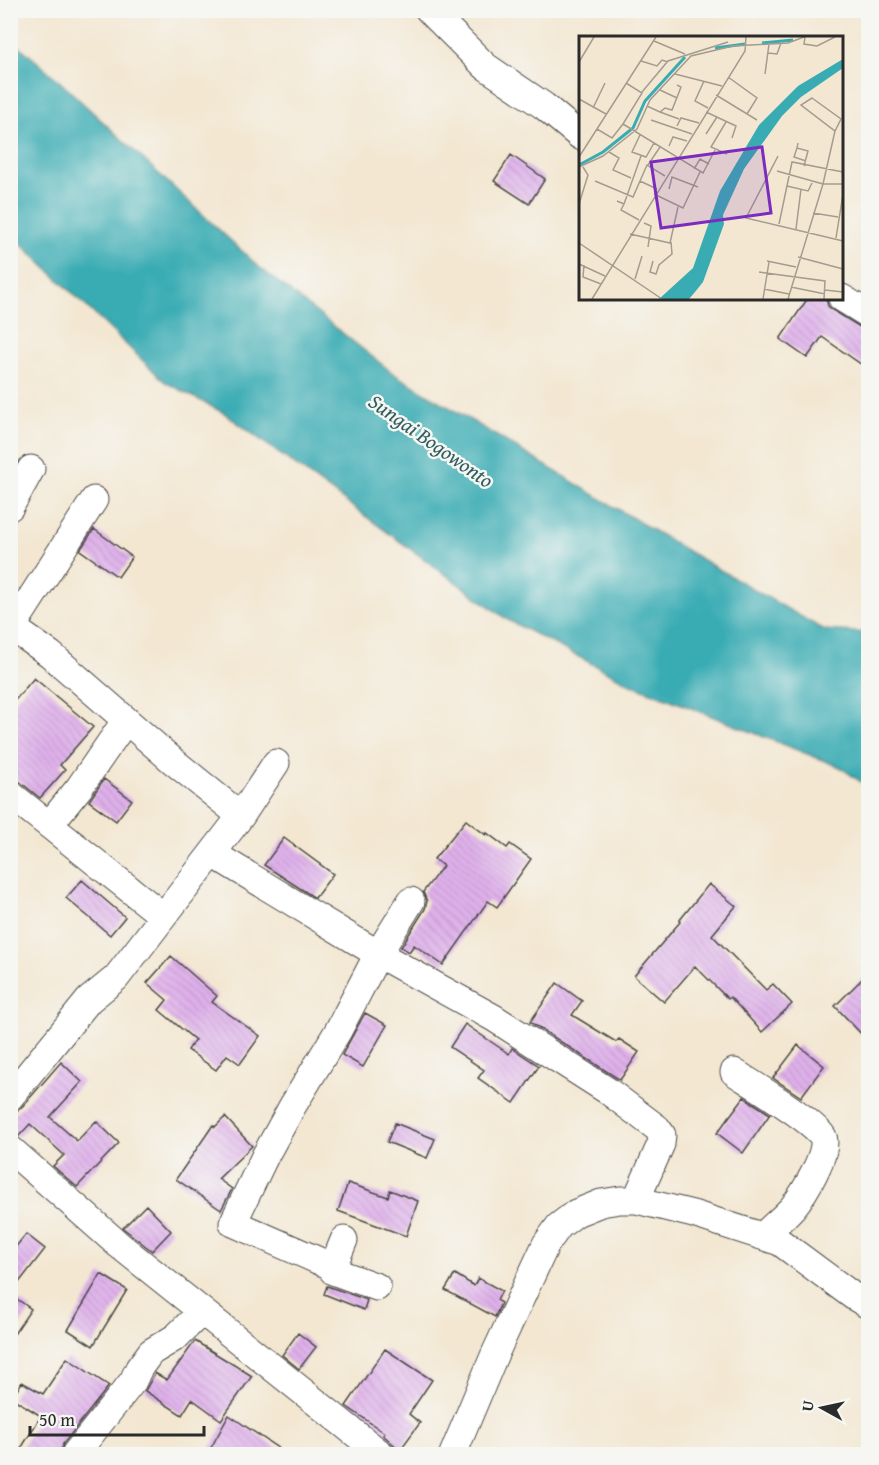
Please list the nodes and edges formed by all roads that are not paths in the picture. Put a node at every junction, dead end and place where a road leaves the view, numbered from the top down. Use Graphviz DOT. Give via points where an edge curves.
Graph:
graph roads {
  1 [pos="429,10"];
  2 [pos="579,134"];
  3 [pos="843,299"];
  4 [pos="868,314"];
  5 [pos="31,469"];
  6 [pos="94,500"];
  7 [pos="10,507"];
  8 [pos="12,626"];
  9 [pos="126,720"];
  10 [pos="276,763"];
  11 [pos="10,794"];
  12 [pos="241,816"];
  13 [pos="49,825"];
  14 [pos="213,854"];
  15 [pos="411,901"];
  16 [pos="163,916"];
  17 [pos="378,954"];
  18 [pos="734,1072"];
  19 [pos="10,1097"];
  20 [pos="10,1149"];
  21 [pos="636,1200"];
  22 [pos="763,1236"];
  23 [pos="344,1240"];
  24 [pos="333,1267"];
  25 [pos="377,1287"];
  26 [pos="868,1305"];
  27 [pos="202,1311"];
  28 [pos="365,1449"];
  29 [pos="75,1455"];
  30 [pos="453,1455"];
  1 -- 2 [label="street" via="485,66"];
  3 -- 4 [label="street"];
  5 -- 7 [label="street"];
  6 -- 8 [label="street"];
  8 -- 9 [label="street"];
  9 -- 12 [label="street"];
  9 -- 13 [label="street"];
  10 -- 12 [label="street"];
  11 -- 13 [label="street"];
  12 -- 14 [label="street"];
  13 -- 16 [label="street"];
  14 -- 16 [label="street"];
  14 -- 17 [label="street"];
  15 -- 17 [label="street"];
  16 -- 19 [label="street" via="116,978 89,1000"];
  17 -- 21 [label="street" via="494,1018 608,1091 657,1128 662,1135 661,1144"];
  17 -- 24 [label="street" via="265,1156 233,1223"];
  18 -- 22 [label="street" via="794,1112 824,1138 825,1148 818,1165 794,1206"];
  20 -- 27 [label="street" via="119,1245"];
  21 -- 22 [label="street"];
  21 -- 30 [label="street" via="601,1203 576,1213 559,1226 546,1244"];
  22 -- 26 [label="street" via="790,1248"];
  23 -- 24 [label="street"];
  24 -- 25 [label="street"];
  27 -- 28 [label="street"];
  27 -- 29 [label="street" via="176,1337 151,1352"];
}
